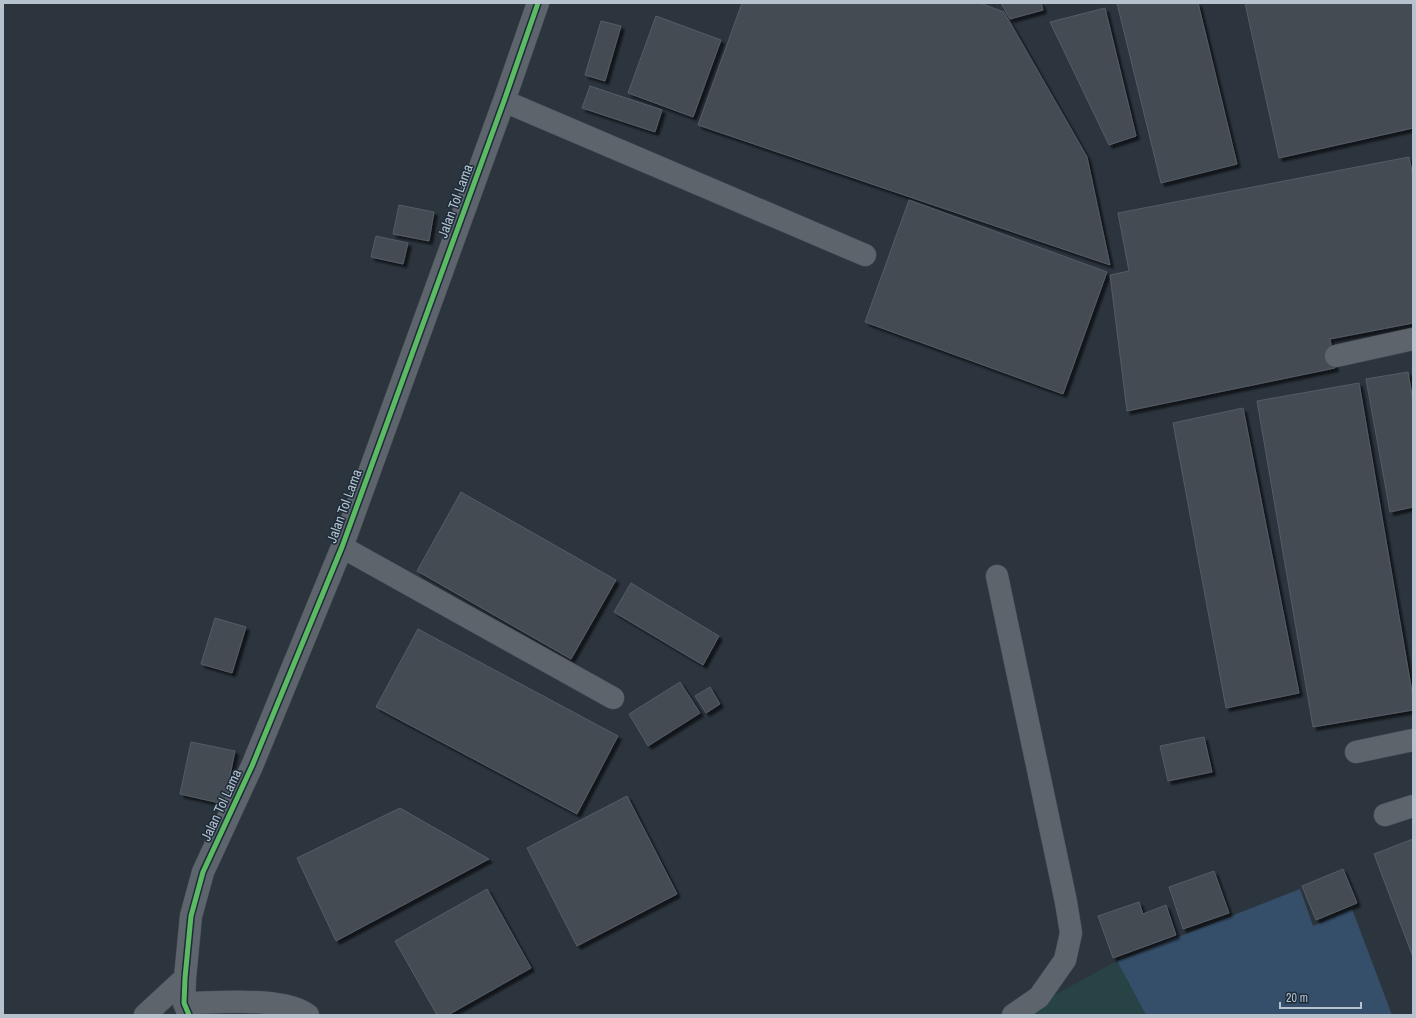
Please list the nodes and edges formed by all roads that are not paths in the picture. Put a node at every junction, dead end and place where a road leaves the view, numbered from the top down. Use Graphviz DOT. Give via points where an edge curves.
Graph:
graph roads {
  1 [pos="538,3"];
  2 [pos="504,101"];
  3 [pos="865,255"];
  4 [pos="1413,339"];
  5 [pos="1336,356"];
  6 [pos="342,547"];
  7 [pos="997,576"];
  8 [pos="612,698"];
  9 [pos="1413,740"];
  10 [pos="1356,752"];
  11 [pos="1413,806"];
  12 [pos="1385,815"];
  13 [pos="185,978"];
  14 [pos="187,1009"];
  15 [pos="145,1015"];
  16 [pos="308,1015"];
  17 [pos="1013,1015"];
  1 -- 2 [label="street, Jalan Tol Lama"];
  2 -- 3 [label="street"];
  2 -- 6 [label="street, Jalan Tol Lama"];
  4 -- 5 [label="street"];
  6 -- 8 [label="street"];
  6 -- 13 [label="street, Jalan Tol Lama" via="252,766 203,872 191,916"];
  7 -- 17 [label="street" via="1071,933 1065,960 1039,997"];
  9 -- 10 [label="street"];
  11 -- 12 [label="street"];
  13 -- 14 [label="street, Jalan Tol Lama"];
  13 -- 15 [label="street"];
  14 -- 16 [label="street" via="262,1003 290,1006"];
}
